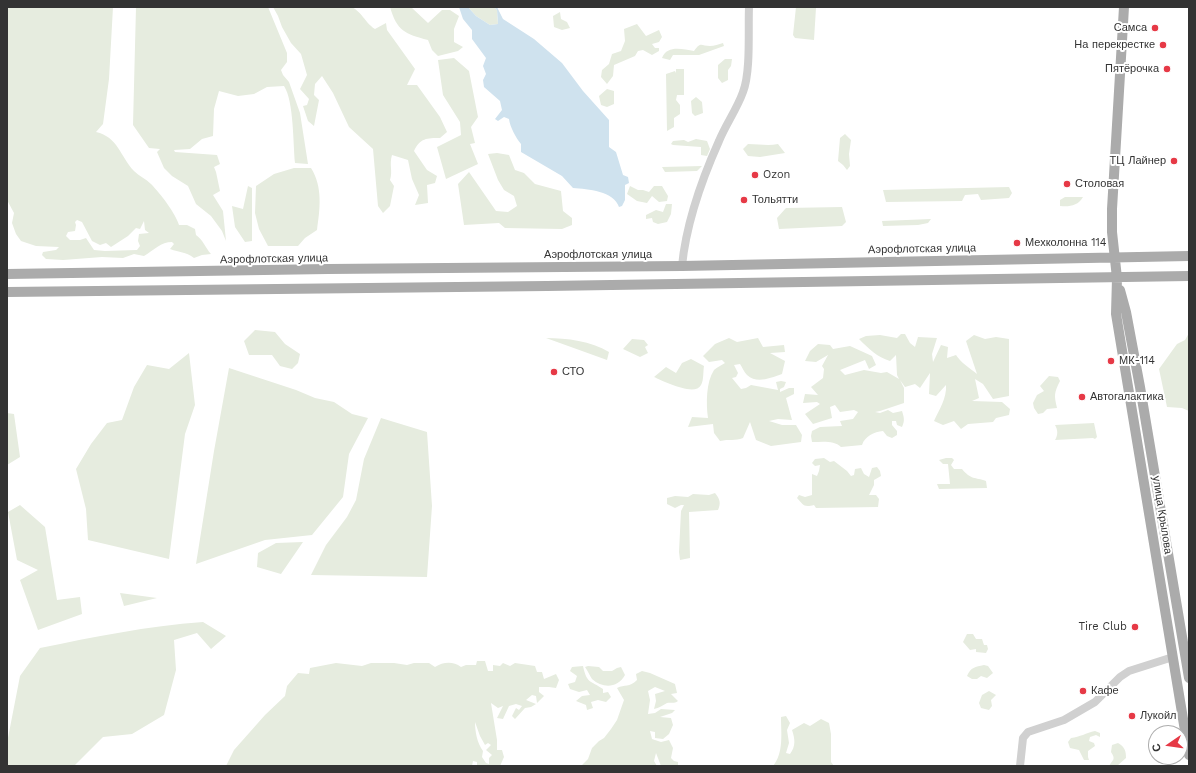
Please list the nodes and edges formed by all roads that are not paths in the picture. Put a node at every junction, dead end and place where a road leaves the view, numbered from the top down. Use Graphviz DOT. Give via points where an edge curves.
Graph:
graph roads {
  1 [pos="749,7"];
  2 [pos="1124,7"];
  3 [pos="1189,256"];
  4 [pos="1114,258"];
  5 [pos="682,266"];
  6 [pos="7,274"];
  7 [pos="1189,276"];
  8 [pos="1116,278"];
  9 [pos="7,292"];
  10 [pos="1173,657"];
  11 [pos="1189,678"];
  12 [pos="1189,755"];
  13 [pos="1020,766"];
  1 -- 5 [label="street" via="747,76 743,92 719,139 704,178 685,242"];
  2 -- 4 [label="main road, улица Крылова" via="1112,208"];
  3 -- 4 [label="main road, Аэрофлотская улица"];
  4 -- 5 [label="main road, Аэрофлотская улица"];
  4 -- 8 [label="main road, улица Крылова"];
  5 -- 6 [label="main road, Аэрофлотская улица"];
  7 -- 8 [label="main road"];
  8 -- 9 [label="main road"];
  8 -- 10 [label="main road, улица Крылова" via="1116,314"];
  8 -- 11 [label="main road, улица Крылова" via="1126,312 1140,387"];
  10 -- 12 [label="main road, улица Крылова"];
  10 -- 13 [label="street" via="1129,671 1095,702 1064,720 1028,732 1023,738"];
}
